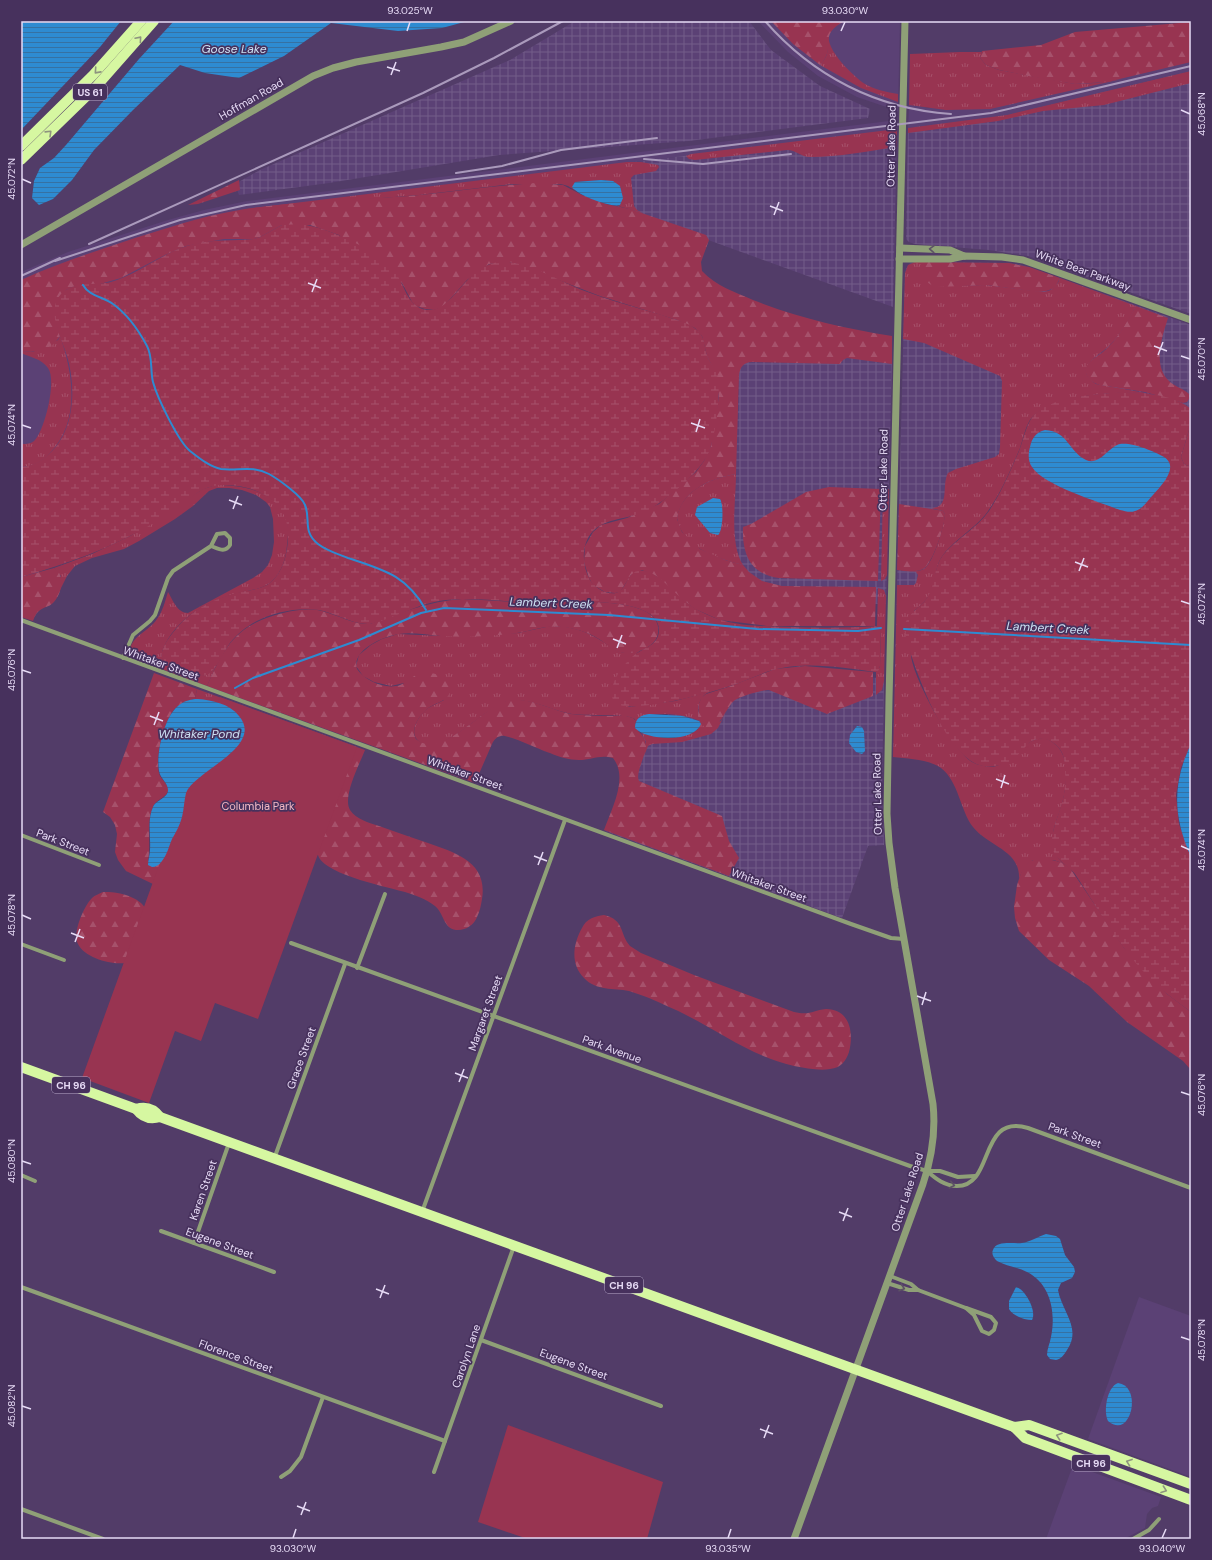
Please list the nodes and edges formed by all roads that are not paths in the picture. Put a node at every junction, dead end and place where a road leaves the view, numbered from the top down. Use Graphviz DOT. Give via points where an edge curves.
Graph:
graph roads {
  1 [pos="141,21"];
  2 [pos="154,21"];
  3 [pos="511,21"];
  4 [pos="905,21"];
  5 [pos="21,146"];
  6 [pos="21,160"];
  7 [pos="21,245"];
  8 [pos="900,248"];
  9 [pos="964,256"];
  10 [pos="900,259"];
  11 [pos="1191,320"];
  12 [pos="211,546"];
  13 [pos="21,620"];
  14 [pos="123,658"];
  15 [pos="565,820"];
  16 [pos="21,836"];
  17 [pos="99,865"];
  18 [pos="385,894"];
  19 [pos="904,939"];
  20 [pos="291,943"];
  21 [pos="21,944"];
  22 [pos="64,960"];
  23 [pos="345,964"];
  24 [pos="357,968"];
  25 [pos="493,1017"];
  26 [pos="21,1067"];
  27 [pos="230,1143"];
  28 [pos="274,1159"];
  29 [pos="927,1171"];
  30 [pos="21,1176"];
  31 [pos="976,1176"];
  32 [pos="35,1180"];
  33 [pos="1191,1188"];
  34 [pos="422,1212"];
  35 [pos="161,1231"];
  36 [pos="194,1243"];
  37 [pos="514,1245"];
  38 [pos="274,1272"];
  39 [pos="888,1279"];
  40 [pos="21,1287"];
  41 [pos="918,1290"];
  42 [pos="966,1308"];
  43 [pos="481,1340"];
  44 [pos="856,1369"];
  45 [pos="323,1397"];
  46 [pos="661,1406"];
  47 [pos="1014,1427"];
  48 [pos="445,1441"];
  49 [pos="434,1472"];
  50 [pos="281,1477"];
  51 [pos="1191,1484"];
  52 [pos="1191,1500"];
  53 [pos="21,1509"];
  54 [pos="1159,1519"];
  55 [pos="103,1539"];
  56 [pos="794,1539"];
  57 [pos="1133,1539"];
  1 -- 5 [label="main road, US 61, one-way" via="93,75"];
  6 -- 2 [label="main road, US 61, one-way" via="95,88"];
  3 -- 7 [label="street, Hoffman Road" via="464,42 356,62 313,76"];
  4 -- 8 [label="street, Otter Lake Road"];
  9 -- 8 [label="street, White Bear Parkway, one-way" via="950,250"];
  8 -- 10 [label="street, Otter Lake Road"];
  9 -- 10 [label="street, White Bear Parkway" via="950,259"];
  9 -- 11 [label="street, White Bear Parkway" via="1009,258 1031,262"];
  10 -- 19 [label="street, Otter Lake Road" via="887,796 889,843"];
  12 -- 12 [label="street" via="224,550 230,546 231,539 225,533 219,533"];
  12 -- 14 [label="street" via="173,571 155,615 134,634"];
  13 -- 14 [label="street, Whitaker Street"];
  14 -- 15 [label="street, Whitaker Street"];
  15 -- 19 [label="street, Whitaker Street" via="891,938"];
  15 -- 25 [label="street, Margaret Street"];
  16 -- 17 [label="street, Park Street"];
  18 -- 24 [label="street"];
  19 -- 29 [label="street, Otter Lake Road" via="934,1112 934,1140"];
  20 -- 23 [label="street, Park Avenue"];
  21 -- 22 [label="street"];
  23 -- 24 [label="street, Park Avenue"];
  23 -- 28 [label="street, Grace Street"];
  24 -- 25 [label="street, Park Avenue"];
  25 -- 29 [label="street, Park Avenue"];
  25 -- 34 [label="street, Margaret Street"];
  26 -- 27 [label="main road, CH 96" via="136,1109 140,1115 152,1119 160,1117"];
  27 -- 28 [label="main road, CH 96"];
  27 -- 36 [label="street, Karen Street"];
  28 -- 34 [label="main road, CH 96"];
  29 -- 31 [label="street" via="940,1171 958,1177"];
  29 -- 31 [label="street, Park Street, one-way" via="937,1180 955,1186 972,1183"];
  29 -- 39 [label="street, Otter Lake Road"];
  30 -- 32 [label="street"];
  31 -- 33 [label="street, Park Street" via="996,1135 1006,1128 1020,1126"];
  34 -- 37 [label="main road, CH 96"];
  35 -- 36 [label="street, Eugene Street"];
  36 -- 38 [label="street, Eugene Street"];
  37 -- 43 [label="street, Carolyn Lane"];
  37 -- 44 [label="main road, CH 96"];
  39 -- 41 [label="street, one-way" via="909,1290"];
  39 -- 41 [label="street" via="911,1284"];
  39 -- 44 [label="street, Otter Lake Road"];
  40 -- 45 [label="street, Florence Street"];
  41 -- 42 [label="street"];
  42 -- 42 [label="street" via="991,1317 996,1323 994,1330 989,1334 982,1331 974,1315"];
  43 -- 46 [label="street, Eugene Street"];
  43 -- 48 [label="street, Carolyn Lane"];
  44 -- 47 [label="main road, CH 96"];
  44 -- 56 [label="street, Otter Lake Road"];
  45 -- 48 [label="street, Florence Street"];
  45 -- 50 [label="street" via="301,1457 293,1468"];
  51 -- 47 [label="main road, CH 96, one-way" via="1029,1425"];
  47 -- 52 [label="main road, CH 96, one-way" via="1024,1438"];
  48 -- 49 [label="street, Carolyn Lane"];
  53 -- 55 [label="street"];
  54 -- 57 [label="street" via="1149,1530"];
}
